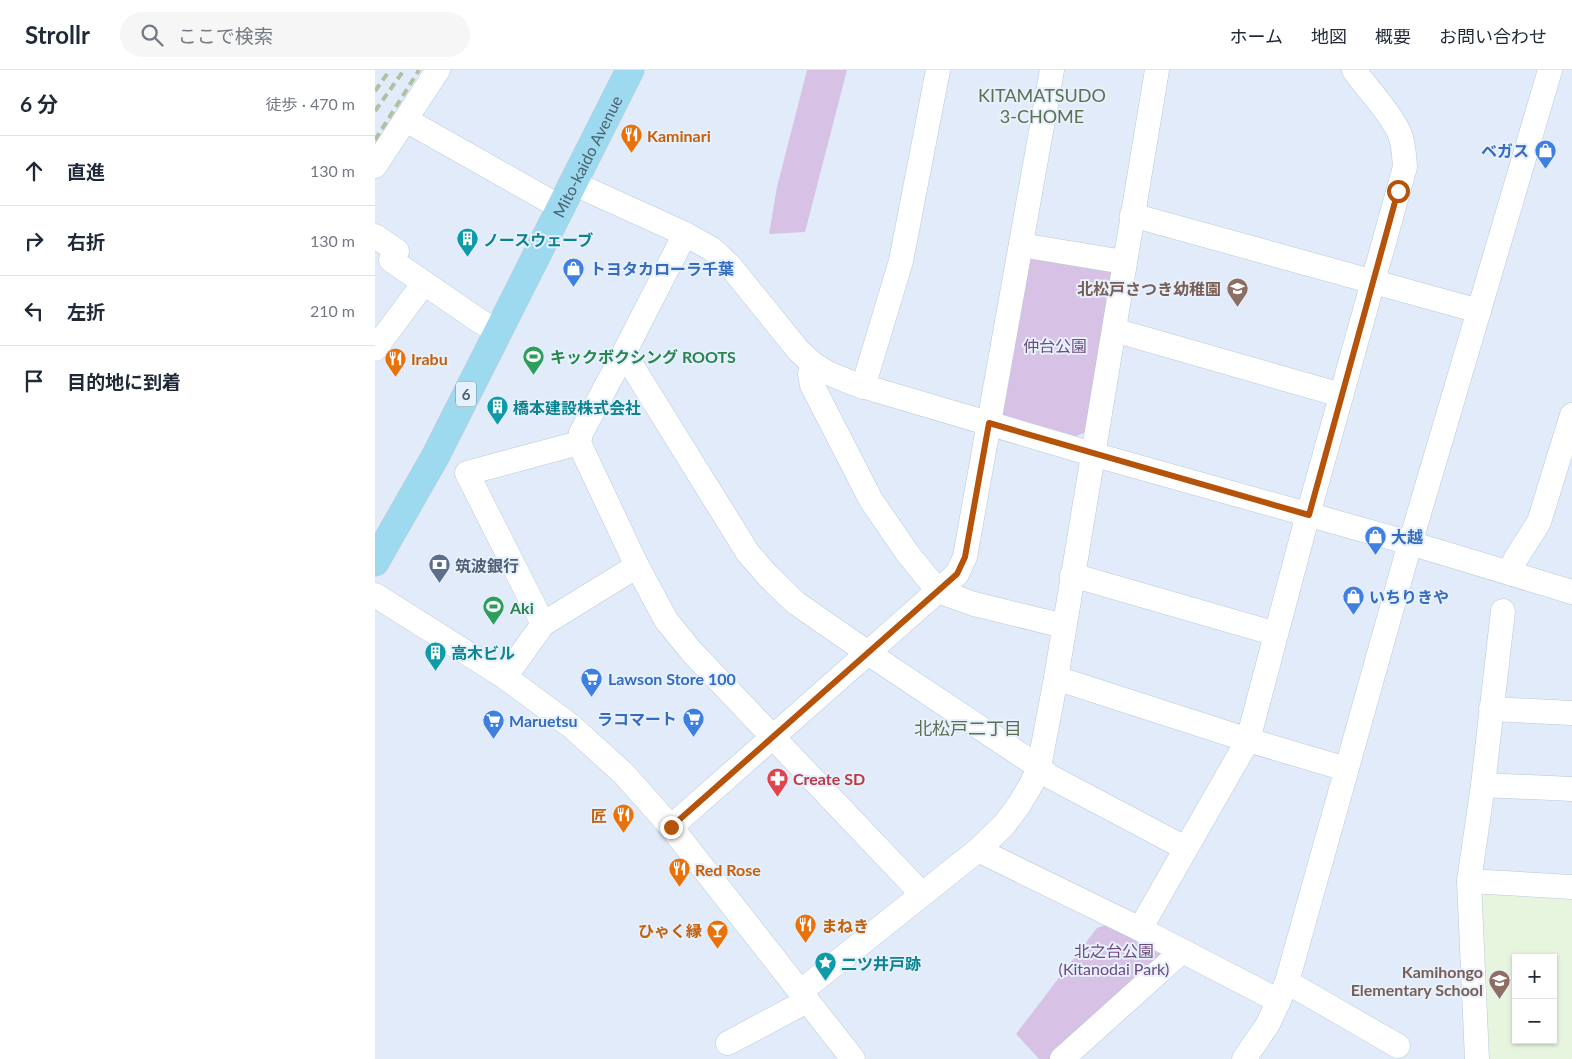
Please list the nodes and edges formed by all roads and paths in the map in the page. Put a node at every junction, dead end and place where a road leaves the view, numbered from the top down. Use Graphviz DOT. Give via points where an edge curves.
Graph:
graph roads {
  1 [pos="438,70"];
  2 [pos="629,70"];
  3 [pos="938,70"];
  4 [pos="1051,70"];
  5 [pos="1157,70"];
  6 [pos="1353,70"];
  7 [pos="1550,70"];
  8 [pos="406,120"];
  9 [pos="375,166"];
  10 [pos="573,183"];
  11 [pos="560,207"];
  12 [pos="1132,215"];
  13 [pos="685,234"];
  14 [pos="375,236"];
  15 [pos="1021,245"];
  16 [pos="1124,262"];
  17 [pos="1373,281"];
  18 [pos="424,283"];
  19 [pos="1479,311"];
  20 [pos="1114,330"];
  21 [pos="497,331"];
  22 [pos="375,350"];
  23 [pos="624,353"];
  24 [pos="813,364"];
  25 [pos="863,387"];
  26 [pos="1341,395"];
  27 [pos="1572,415"];
  28 [pos="989,423"];
  29 [pos="579,443"];
  30 [pos="1093,454"];
  31 [pos="435,457"];
  32 [pos="467,474"];
  33 [pos="1309,515"];
  34 [pos="1410,543"];
  35 [pos="375,562"];
  36 [pos="637,566"];
  37 [pos="1512,574"];
  38 [pos="1072,575"];
  39 [pos="938,591"];
  40 [pos="1572,592"];
  41 [pos="375,595"];
  42 [pos="1503,611"];
  43 [pos="543,624"];
  44 [pos="1064,626"];
  45 [pos="1276,634"];
  46 [pos="868,653"];
  47 [pos="505,677"];
  48 [pos="1056,678"];
  49 [pos="1491,709"];
  50 [pos="1572,713"];
  51 [pos="773,738"];
  52 [pos="1248,740"];
  53 [pos="1039,767"];
  54 [pos="1346,769"];
  55 [pos="1483,785"];
  56 [pos="1572,789"];
  57 [pos="671,827"];
  58 [pos="1185,848"];
  59 [pos="978,850"];
  60 [pos="1469,881"];
  61 [pos="1572,888"];
  62 [pos="922,894"];
  63 [pos="1139,929"];
  64 [pos="1181,952"];
  65 [pos="1283,992"];
  66 [pos="804,997"];
  67 [pos="728,1043"];
  68 [pos="1398,1046"];
  69 [pos="853,1059"];
  70 [pos="1062,1059"];
  71 [pos="1244,1059"];
  72 [pos="1477,1059"];
  1 -- 8 [label="street"];
  2 -- 10 [label="highway, Mito-kaido Avenue / 6"];
  3 -- 25 [label="street" via="901,261"];
  4 -- 15 [label="street"];
  5 -- 12 [label="street"];
  6 -- 17 [label="street" via="1392,120 1404,149 1405,167"];
  7 -- 19 [label="street"];
  8 -- 9 [label="street"];
  8 -- 11 [label="street"];
  10 -- 11 [label="highway, Mito-kaido Avenue / 6"];
  10 -- 13 [label="street"];
  11 -- 21 [label="highway, Mito-kaido Avenue / 6"];
  12 -- 16 [label="street"];
  12 -- 17 [label="street"];
  13 -- 23 [label="street"];
  13 -- 24 [label="street" via="712,249 731,267"];
  14 -- 18 [label="street" via="397,251 391,260"];
  15 -- 16 [label="street"];
  15 -- 28 [label="street"];
  16 -- 20 [label="street"];
  17 -- 19 [label="street"];
  17 -- 26 [label="street"];
  18 -- 21 [label="street"];
  18 -- 22 [label="street"];
  19 -- 34 [label="street"];
  20 -- 26 [label="street"];
  20 -- 30 [label="street"];
  21 -- 31 [label="highway, Mito-kaido Avenue / 6"];
  23 -- 29 [label="street" via="581,432"];
  23 -- 46 [label="street" via="748,553 797,603"];
  24 -- 25 [label="street"];
  24 -- 39 [label="street" via="810,374 812,385 871,500"];
  25 -- 28 [label="street"];
  26 -- 33 [label="street"];
  27 -- 37 [label="street" via="1539,522 1515,560"];
  28 -- 30 [label="street"];
  28 -- 39 [label="street" via="965,557 957,574"];
  29 -- 32 [label="street"];
  29 -- 36 [label="street"];
  30 -- 33 [label="street"];
  30 -- 38 [label="street"];
  31 -- 32 [label="street"];
  31 -- 35 [label="highway, Mito-kaido Avenue / 6"];
  32 -- 43 [label="street"];
  33 -- 34 [label="street"];
  33 -- 45 [label="street"];
  34 -- 37 [label="street"];
  34 -- 54 [label="street"];
  36 -- 43 [label="street"];
  36 -- 51 [label="street" via="671,626"];
  37 -- 40 [label="street"];
  38 -- 44 [label="street"];
  38 -- 45 [label="street"];
  39 -- 44 [label="street" via="974,604"];
  39 -- 46 [label="street"];
  41 -- 47 [label="street"];
  42 -- 49 [label="street"];
  43 -- 47 [label="street"];
  44 -- 48 [label="street"];
  45 -- 52 [label="street"];
  46 -- 51 [label="street"];
  46 -- 53 [label="street"];
  47 -- 57 [label="street" via="603,753"];
  48 -- 52 [label="street"];
  48 -- 53 [label="street"];
  49 -- 50 [label="street"];
  49 -- 55 [label="street"];
  51 -- 57 [label="street"];
  51 -- 62 [label="street"];
  52 -- 54 [label="street"];
  52 -- 58 [label="street"];
  53 -- 58 [label="street" via="1049,776"];
  53 -- 59 [label="street" via="1005,825"];
  54 -- 65 [label="street"];
  55 -- 56 [label="street"];
  55 -- 60 [label="street"];
  57 -- 66 [label="street"];
  58 -- 63 [label="street"];
  59 -- 62 [label="street"];
  59 -- 63 [label="street"];
  60 -- 61 [label="street"];
  60 -- 72 [label="street"];
  62 -- 66 [label="street"];
  63 -- 64 [label="street"];
  64 -- 65 [label="street"];
  64 -- 70 [label="street"];
  65 -- 68 [label="street"];
  65 -- 71 [label="street"];
  66 -- 67 [label="street"];
  66 -- 69 [label="street"];
}
